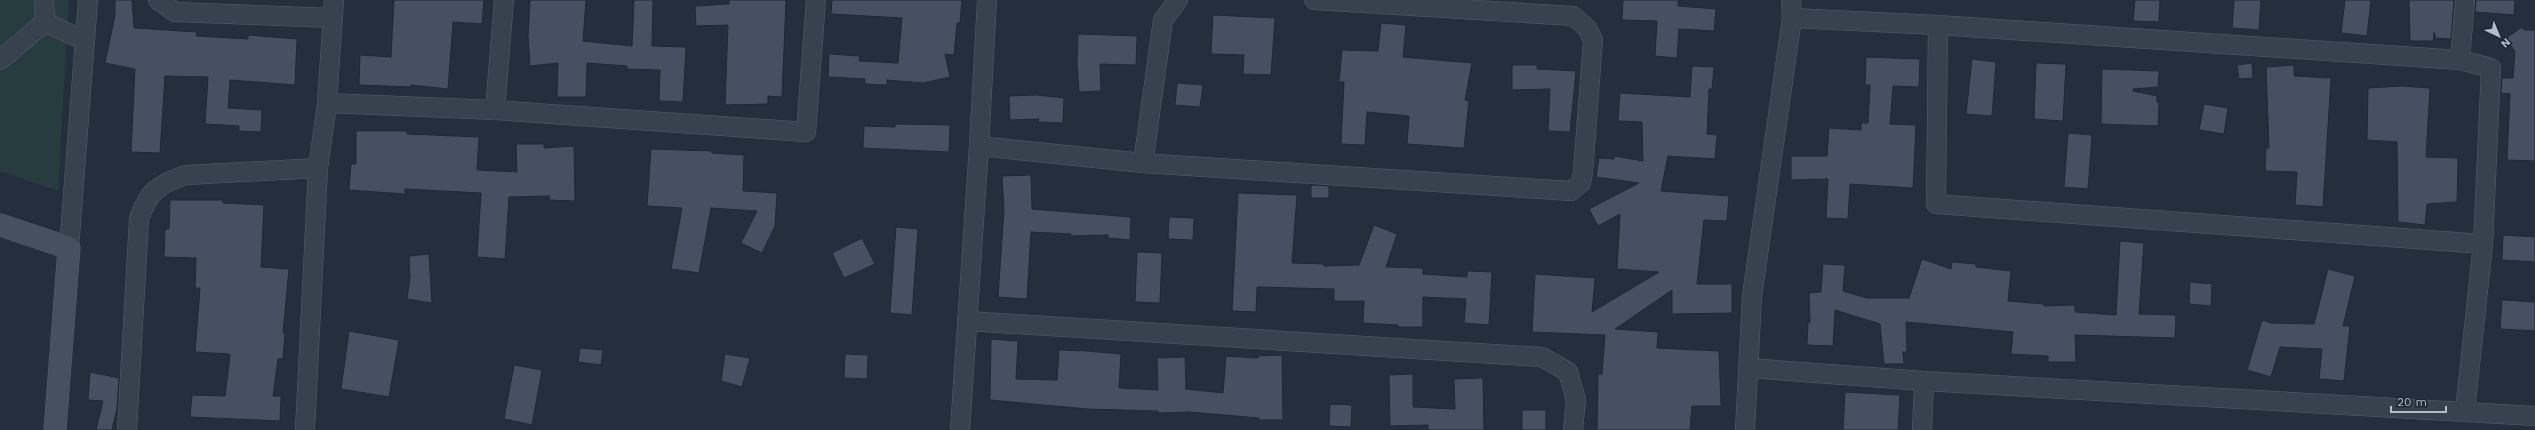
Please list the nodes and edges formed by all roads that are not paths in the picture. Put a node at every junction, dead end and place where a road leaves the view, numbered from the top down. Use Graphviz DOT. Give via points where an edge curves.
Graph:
graph roads {
  1 [pos="44,0"];
  2 [pos="88,0"];
  3 [pos="158,0"];
  4 [pos="504,0"];
  5 [pos="816,0"];
  6 [pos="987,0"];
  7 [pos="1178,0"];
  8 [pos="1314,0"];
  9 [pos="2465,0"];
  10 [pos="333,9"];
  11 [pos="1791,9"];
  12 [pos="45,22"];
  13 [pos="1938,24"];
  14 [pos="85,41"];
  15 [pos="0,60"];
  16 [pos="2460,60"];
  17 [pos="327,103"];
  18 [pos="495,110"];
  19 [pos="980,146"];
  20 [pos="1143,163"];
  21 [pos="318,168"];
  22 [pos="0,225"];
  23 [pos="2483,244"];
  24 [pos="69,248"];
  25 [pos="967,321"];
  26 [pos="1749,368"];
  27 [pos="1924,381"];
  28 [pos="2465,411"];
  29 [pos="2535,416"];
  30 [pos="55,430"];
  31 [pos="127,430"];
  32 [pos="305,430"];
  33 [pos="960,430"];
  34 [pos="1574,430"];
  35 [pos="1745,430"];
  36 [pos="1922,430"];
  1 -- 12 [label="street"];
  2 -- 14 [label="street"];
  3 -- 10 [label="street" via="175,12"];
  4 -- 18 [label="street"];
  5 -- 18 [label="street" via="806,132"];
  6 -- 19 [label="street"];
  7 -- 20 [label="street" via="1162,20"];
  8 -- 20 [label="street" via="1573,16 1587,28 1592,40 1584,172 1581,183 1571,191"];
  9 -- 16 [label="street"];
  10 -- 17 [label="street"];
  11 -- 13 [label="street"];
  11 -- 26 [label="street" via="1752,296"];
  12 -- 14 [label="street"];
  12 -- 15 [label="street"];
  13 -- 16 [label="street"];
  13 -- 23 [label="street" via="1936,204"];
  14 -- 24 [label="street"];
  16 -- 23 [label="street" via="2491,68"];
  17 -- 18 [label="street"];
  17 -- 21 [label="street"];
  19 -- 20 [label="street"];
  19 -- 25 [label="street"];
  21 -- 31 [label="street" via="186,175 165,182 148,198 139,219"];
  21 -- 32 [label="street"];
  22 -- 24 [label="street"];
  23 -- 28 [label="street"];
  24 -- 30 [label="street"];
  25 -- 33 [label="street"];
  25 -- 34 [label="street" via="1542,357 1568,372 1576,400"];
  26 -- 27 [label="street"];
  26 -- 35 [label="street"];
  27 -- 28 [label="street"];
  27 -- 36 [label="street"];
  28 -- 29 [label="street"];
}
